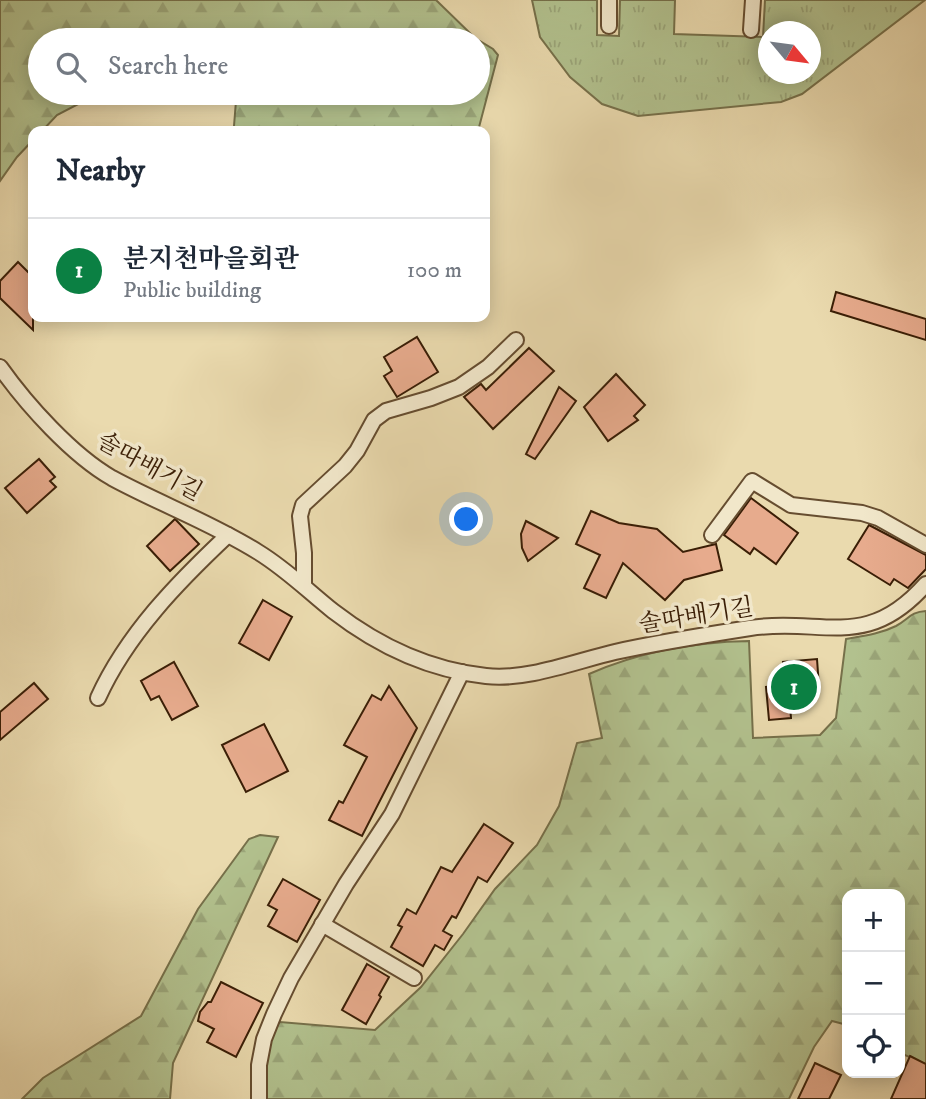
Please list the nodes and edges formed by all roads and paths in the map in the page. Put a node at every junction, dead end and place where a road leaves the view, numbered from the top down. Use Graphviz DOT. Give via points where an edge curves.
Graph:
graph roads {
  1 [pos="610,0"];
  2 [pos="753,0"];
  3 [pos="609,26"];
  4 [pos="751,30"];
  5 [pos="516,340"];
  6 [pos="0,367"];
  7 [pos="228,535"];
  8 [pos="712,535"];
  9 [pos="926,545"];
  10 [pos="926,584"];
  11 [pos="304,586"];
  12 [pos="462,672"];
  13 [pos="97,698"];
  14 [pos="322,924"];
  15 [pos="414,978"];
  16 [pos="259,1099"];
  1 -- 3 [label="lane"];
  2 -- 4 [label="lane"];
  5 -- 11 [label="lane" via="459,387 386,411 374,420 357,452 303,505"];
  6 -- 7 [label="lane, 솔따배기길" via="70,447 92,464"];
  7 -- 11 [label="lane, 솔따배기길"];
  7 -- 13 [label="lane" via="127,645"];
  8 -- 9 [label="lane" via="752,481 792,505 878,517"];
  10 -- 12 [label="lane, 솔따배기길" via="904,607 864,625 758,627 669,640 519,675 488,677"];
  11 -- 12 [label="lane, 솔따배기길" via="360,631 390,648"];
  12 -- 14 [label="lane" via="392,814"];
  14 -- 15 [label="lane"];
  14 -- 16 [label="lane" via="264,1039"];
}
